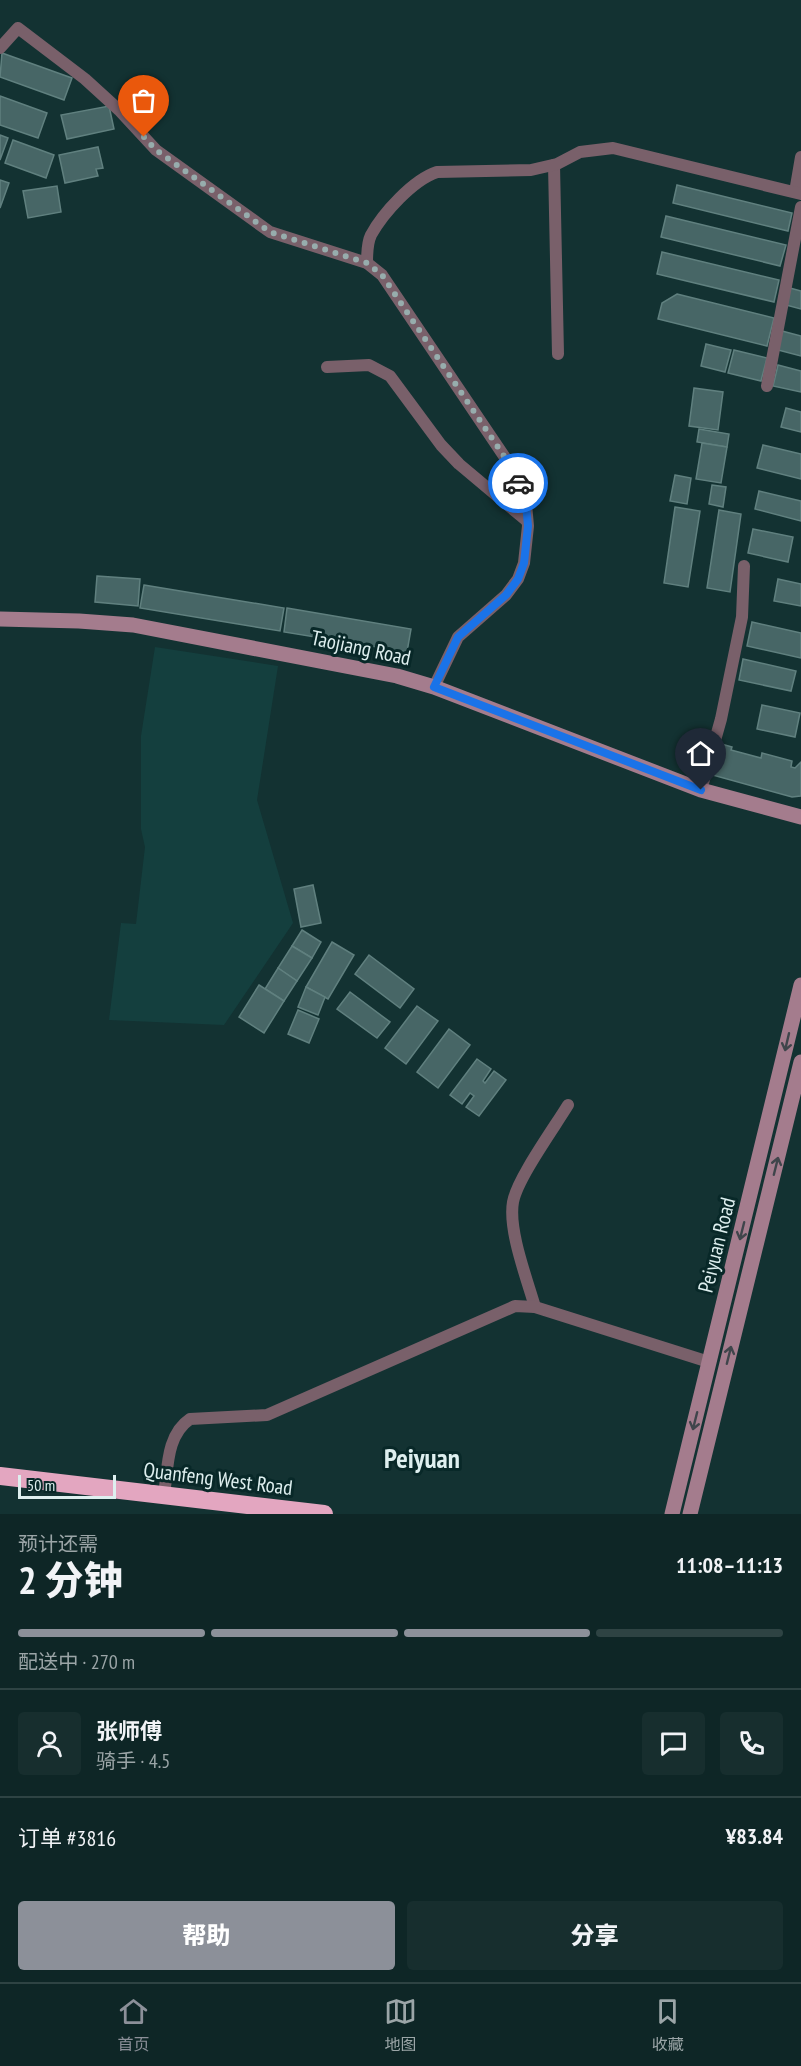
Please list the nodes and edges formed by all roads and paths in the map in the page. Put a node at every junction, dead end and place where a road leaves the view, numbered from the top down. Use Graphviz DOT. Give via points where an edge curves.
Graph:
graph roads {
  1 [pos="0,48"];
  2 [pos="801,157"];
  3 [pos="554,165"];
  4 [pos="798,193"];
  5 [pos="801,207"];
  6 [pos="367,263"];
  7 [pos="558,354"];
  8 [pos="327,367"];
  9 [pos="767,386"];
  10 [pos="527,521"];
  11 [pos="744,566"];
  12 [pos="0,619"];
  13 [pos="434,687"];
  14 [pos="701,790"];
  15 [pos="801,817"];
  16 [pos="801,985"];
  17 [pos="801,1062"];
  18 [pos="568,1105"];
  19 [pos="535,1307"];
  20 [pos="709,1362"];
  21 [pos="0,1476"];
  22 [pos="164,1495"];
  23 [pos="324,1514"];
  24 [pos="672,1514"];
  25 [pos="690,1514"];
  1 -- 6 [label="street" via="18,28 85,79 156,150 270,232"];
  2 -- 4 [label="street"];
  3 -- 4 [label="street" via="580,152 613,148"];
  3 -- 6 [label="street" via="514,172 427,176 392,206 370,237"];
  3 -- 7 [label="street"];
  5 -- 9 [label="street"];
  6 -- 10 [label="street" via="382,275 512,468 526,504"];
  8 -- 10 [label="street" via="369,365 390,376 441,445"];
  10 -- 13 [label="street" via="524,563 518,579 506,595 458,637"];
  11 -- 14 [label="street" via="742,617 721,719"];
  12 -- 13 [label="main road, Taojiang Road" via="133,625 397,676"];
  13 -- 14 [label="main road, Taojiang Road"];
  14 -- 15 [label="main road, Taojiang Road"];
  16 -- 20 [label="main road, Peiyuan Road, one-way"];
  25 -- 17 [label="main road, Peiyuan Road, one-way"];
  18 -- 19 [label="street" via="521,1181 513,1201 513,1225"];
  19 -- 20 [label="street"];
  19 -- 22 [label="street" via="515,1306 267,1415 190,1419 174,1436"];
  20 -- 24 [label="main road, Peiyuan Road, one-way"];
  21 -- 22 [label="highway, Quanfeng West Road"];
  22 -- 23 [label="highway, Quanfeng West Road"];
}
